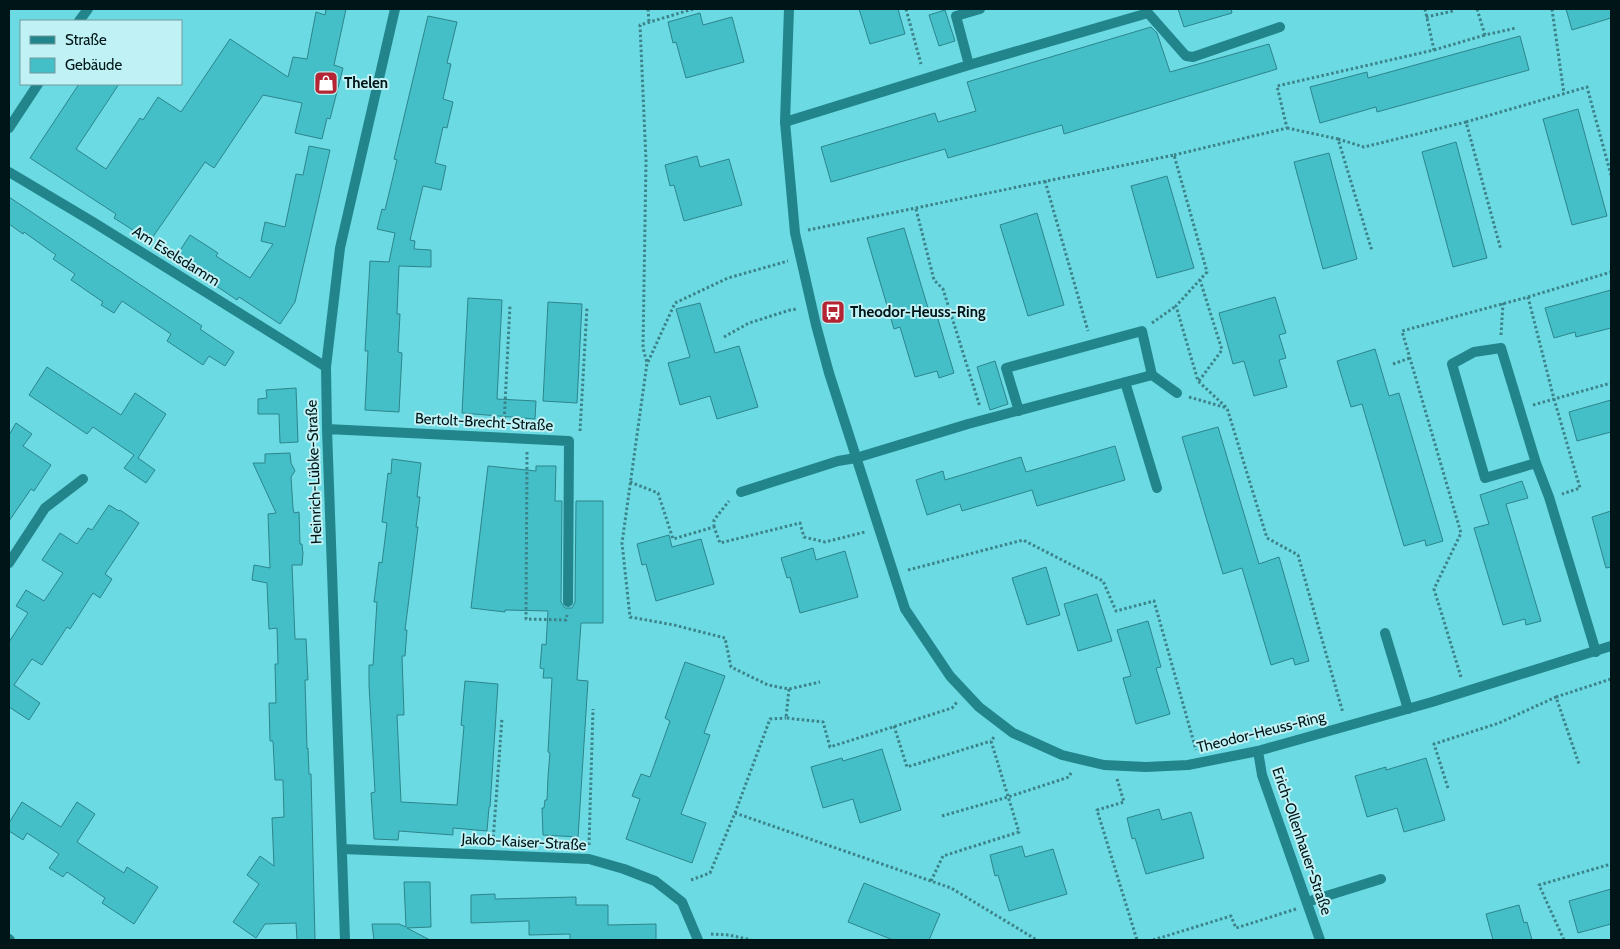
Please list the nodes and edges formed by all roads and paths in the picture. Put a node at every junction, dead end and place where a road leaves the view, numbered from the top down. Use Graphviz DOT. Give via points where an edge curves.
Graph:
graph roads {
  1 [pos="88,9"];
  2 [pos="395,9"];
  3 [pos="648,9"];
  4 [pos="693,9"];
  5 [pos="788,9"];
  6 [pos="906,9"];
  7 [pos="980,9"];
  8 [pos="1425,9"];
  9 [pos="1477,9"];
  10 [pos="1552,9"];
  11 [pos="1148,11"];
  12 [pos="1453,11"];
  13 [pos="1426,17"];
  14 [pos="81,20"];
  15 [pos="648,22"];
  16 [pos="1280,27"];
  17 [pos="1516,28"];
  18 [pos="1485,36"];
  19 [pos="1434,50"];
  20 [pos="968,65"];
  21 [pos="926,79"];
  22 [pos="37,85"];
  23 [pos="1564,94"];
  24 [pos="785,122"];
  25 [pos="1466,122"];
  26 [pos="9,128"];
  27 [pos="1287,128"];
  28 [pos="1338,140"];
  29 [pos="1174,155"];
  30 [pos="9,172"];
  31 [pos="1611,175"];
  32 [pos="1045,181"];
  33 [pos="916,209"];
  34 [pos="795,233"];
  35 [pos="1501,250"];
  36 [pos="1372,251"];
  37 [pos="801,260"];
  38 [pos="1611,272"];
  39 [pos="1200,280"];
  40 [pos="1528,297"];
  41 [pos="1503,304"];
  42 [pos="510,305"];
  43 [pos="1176,306"];
  44 [pos="587,307"];
  45 [pos="812,308"];
  46 [pos="1142,331"];
  47 [pos="724,337"];
  48 [pos="1092,344"];
  49 [pos="1501,348"];
  50 [pos="1410,358"];
  51 [pos="648,363"];
  52 [pos="1393,364"];
  53 [pos="326,367"];
  54 [pos="1152,375"];
  55 [pos="1198,381"];
  56 [pos="1125,382"];
  57 [pos="1611,384"];
  58 [pos="1177,393"];
  59 [pos="1227,408"];
  60 [pos="1520,408"];
  61 [pos="1019,411"];
  62 [pos="984,420"];
  63 [pos="327,429"];
  64 [pos="503,438"];
  65 [pos="527,439"];
  66 [pos="569,441"];
  67 [pos="856,458"];
  68 [pos="1536,463"];
  69 [pos="83,479"];
  70 [pos="630,482"];
  71 [pos="1157,488"];
  72 [pos="741,492"];
  73 [pos="714,527"];
  74 [pos="878,528"];
  75 [pos="9,563"];
  76 [pos="893,574"];
  77 [pos="568,602"];
  78 [pos="1385,633"];
  79 [pos="1611,646"];
  80 [pos="1596,652"];
  81 [pos="1611,679"];
  82 [pos="820,682"];
  83 [pos="789,689"];
  84 [pos="965,692"];
  85 [pos="1556,697"];
  86 [pos="593,709"];
  87 [pos="1408,709"];
  88 [pos="502,718"];
  89 [pos="786,718"];
  90 [pos="1002,725"];
  91 [pos="894,726"];
  92 [pos="1346,726"];
  93 [pos="991,741"];
  94 [pos="1258,751"];
  95 [pos="1076,758"];
  96 [pos="1199,763"];
  97 [pos="1579,764"];
  98 [pos="1113,765"];
  99 [pos="1448,788"];
  100 [pos="1008,797"];
  101 [pos="735,813"];
  102 [pos="942,816"];
  103 [pos="342,849"];
  104 [pos="492,855"];
  105 [pos="589,859"];
  106 [pos="1611,864"];
  107 [pos="1382,879"];
  108 [pos="691,880"];
  109 [pos="931,880"];
  110 [pos="1307,903"];
  111 [pos="697,936"];
  112 [pos="345,940"];
  113 [pos="751,940"];
  114 [pos="1037,940"];
  115 [pos="1137,940"];
  116 [pos="1152,940"];
  117 [pos="1320,940"];
  118 [pos="1564,940"];
  1 -- 14 [label="street"];
  2 -- 53 [label="street, Heinrich-Lübke-Straße" via="340,248"];
  3 -- 15 [label="path"];
  4 -- 15 [label="path"];
  5 -- 24 [label="street, Theodor-Heuss-Ring"];
  6 -- 21 [label="path"];
  7 -- 20 [label="street" via="956,16"];
  8 -- 13 [label="path"];
  9 -- 18 [label="path"];
  10 -- 23 [label="path"];
  11 -- 16 [label="street" via="1186,56 1193,57"];
  11 -- 20 [label="street"];
  12 -- 13 [label="path"];
  13 -- 19 [label="path"];
  15 -- 51 [label="path" via="640,25 646,161 643,348"];
  17 -- 18 [label="path"];
  18 -- 19 [label="path"];
  19 -- 27 [label="path" via="1277,86"];
  20 -- 21 [label="street"];
  21 -- 24 [label="street"];
  22 -- 26 [label="street"];
  23 -- 25 [label="path"];
  23 -- 31 [label="path" via="1587,87"];
  24 -- 34 [label="street, Theodor-Heuss-Ring"];
  25 -- 28 [label="path" via="1364,147"];
  25 -- 35 [label="path"];
  27 -- 28 [label="path"];
  27 -- 29 [label="path"];
  28 -- 36 [label="path"];
  29 -- 32 [label="path"];
  29 -- 39 [label="path" via="1207,272"];
  30 -- 53 [label="street, Am Eselsdamm"];
  32 -- 33 [label="path"];
  32 -- 48 [label="path"];
  33 -- 34 [label="path"];
  33 -- 62 [label="path" via="934,280 943,289"];
  34 -- 37 [label="street, Theodor-Heuss-Ring"];
  37 -- 45 [label="street, Theodor-Heuss-Ring"];
  37 -- 51 [label="path" via="782,262 728,278 675,303"];
  38 -- 40 [label="path"];
  39 -- 43 [label="path"];
  39 -- 55 [label="path" via="1222,350"];
  41 -- 49 [label="path"];
  42 -- 64 [label="path"];
  43 -- 46 [label="path"];
  43 -- 55 [label="path"];
  44 -- 66 [label="path" via="579,441"];
  45 -- 47 [label="path" via="790,310 748,322"];
  45 -- 67 [label="street, Theodor-Heuss-Ring"];
  46 -- 48 [label="street"];
  46 -- 54 [label="street"];
  48 -- 61 [label="street" via="1006,368"];
  49 -- 60 [label="street"];
  49 -- 68 [label="street" via="1474,352 1452,364 1485,478"];
  50 -- 52 [label="path"];
  51 -- 70 [label="path"];
  53 -- 63 [label="street, Heinrich-Lübke-Straße"];
  54 -- 56 [label="street"];
  54 -- 58 [label="street"];
  55 -- 59 [label="path"];
  56 -- 61 [label="street"];
  56 -- 71 [label="street"];
  57 -- 60 [label="path"];
  58 -- 59 [label="path"];
  59 -- 92 [label="path" via="1267,538 1298,555"];
  60 -- 68 [label="street"];
  61 -- 62 [label="street"];
  62 -- 67 [label="street"];
  63 -- 64 [label="street, Bertolt-Brecht-Straße"];
  63 -- 103 [label="street, Heinrich-Lübke-Straße"];
  64 -- 65 [label="street, Bertolt-Brecht-Straße"];
  65 -- 66 [label="street, Bertolt-Brecht-Straße"];
  65 -- 77 [label="path" via="526,619 566,620"];
  66 -- 77 [label="street, Bertolt-Brecht-Straße"];
  67 -- 72 [label="street"];
  67 -- 74 [label="street, Theodor-Heuss-Ring"];
  68 -- 80 [label="street"];
  69 -- 75 [label="street" via="45,508"];
  70 -- 73 [label="path" via="658,493 674,539"];
  70 -- 83 [label="path" via="622,543 630,617 725,638 731,667 768,685"];
  72 -- 73 [label="path" via="726,504 714,520"];
  73 -- 74 [label="path" via="720,543 800,523 804,537 825,542"];
  74 -- 76 [label="street, Theodor-Heuss-Ring"];
  76 -- 84 [label="street, Theodor-Heuss-Ring" via="905,609 950,676"];
  76 -- 96 [label="path" via="1023,540 1103,581 1116,611 1154,601"];
  78 -- 87 [label="street"];
  79 -- 80 [label="street, Theodor-Heuss-Ring"];
  80 -- 87 [label="street, Theodor-Heuss-Ring"];
  81 -- 85 [label="path"];
  82 -- 83 [label="path"];
  83 -- 89 [label="path"];
  84 -- 90 [label="street, Theodor-Heuss-Ring"];
  84 -- 91 [label="path" via="952,708"];
  85 -- 97 [label="path"];
  85 -- 99 [label="path" via="1500,723 1434,744"];
  86 -- 105 [label="path"];
  87 -- 92 [label="street, Theodor-Heuss-Ring"];
  88 -- 104 [label="path"];
  89 -- 91 [label="path" via="823,722 830,747"];
  89 -- 101 [label="path" via="770,719"];
  90 -- 93 [label="path"];
  90 -- 95 [label="street, Theodor-Heuss-Ring" via="1012,733"];
  91 -- 93 [label="path" via="907,767"];
  92 -- 94 [label="street, Theodor-Heuss-Ring"];
  93 -- 100 [label="path"];
  94 -- 96 [label="street, Theodor-Heuss-Ring"];
  94 -- 110 [label="street, Erich-Ollenhauer-Straße" via="1262,775"];
  95 -- 98 [label="street, Theodor-Heuss-Ring"];
  95 -- 100 [label="path" via="1069,777"];
  96 -- 98 [label="street, Theodor-Heuss-Ring" via="1146,767"];
  98 -- 115 [label="path" via="1124,802 1097,810"];
  100 -- 102 [label="path"];
  100 -- 109 [label="path" via="1019,832 943,856"];
  101 -- 108 [label="path" via="710,872"];
  101 -- 109 [label="path"];
  103 -- 104 [label="street, Jakob-Kaiser-Straße"];
  103 -- 112 [label="street, Heinrich-Lübke-Straße"];
  104 -- 105 [label="street, Jakob-Kaiser-Straße"];
  105 -- 111 [label="street, Jakob-Kaiser-Straße" via="654,882 682,902"];
  106 -- 118 [label="path" via="1539,885"];
  107 -- 110 [label="street"];
  109 -- 114 [label="path" via="951,888"];
  110 -- 116 [label="path" via="1236,928 1232,916"];
  110 -- 117 [label="street, Erich-Ollenhauer-Straße"];
  111 -- 113 [label="path" via="729,935"];
}
